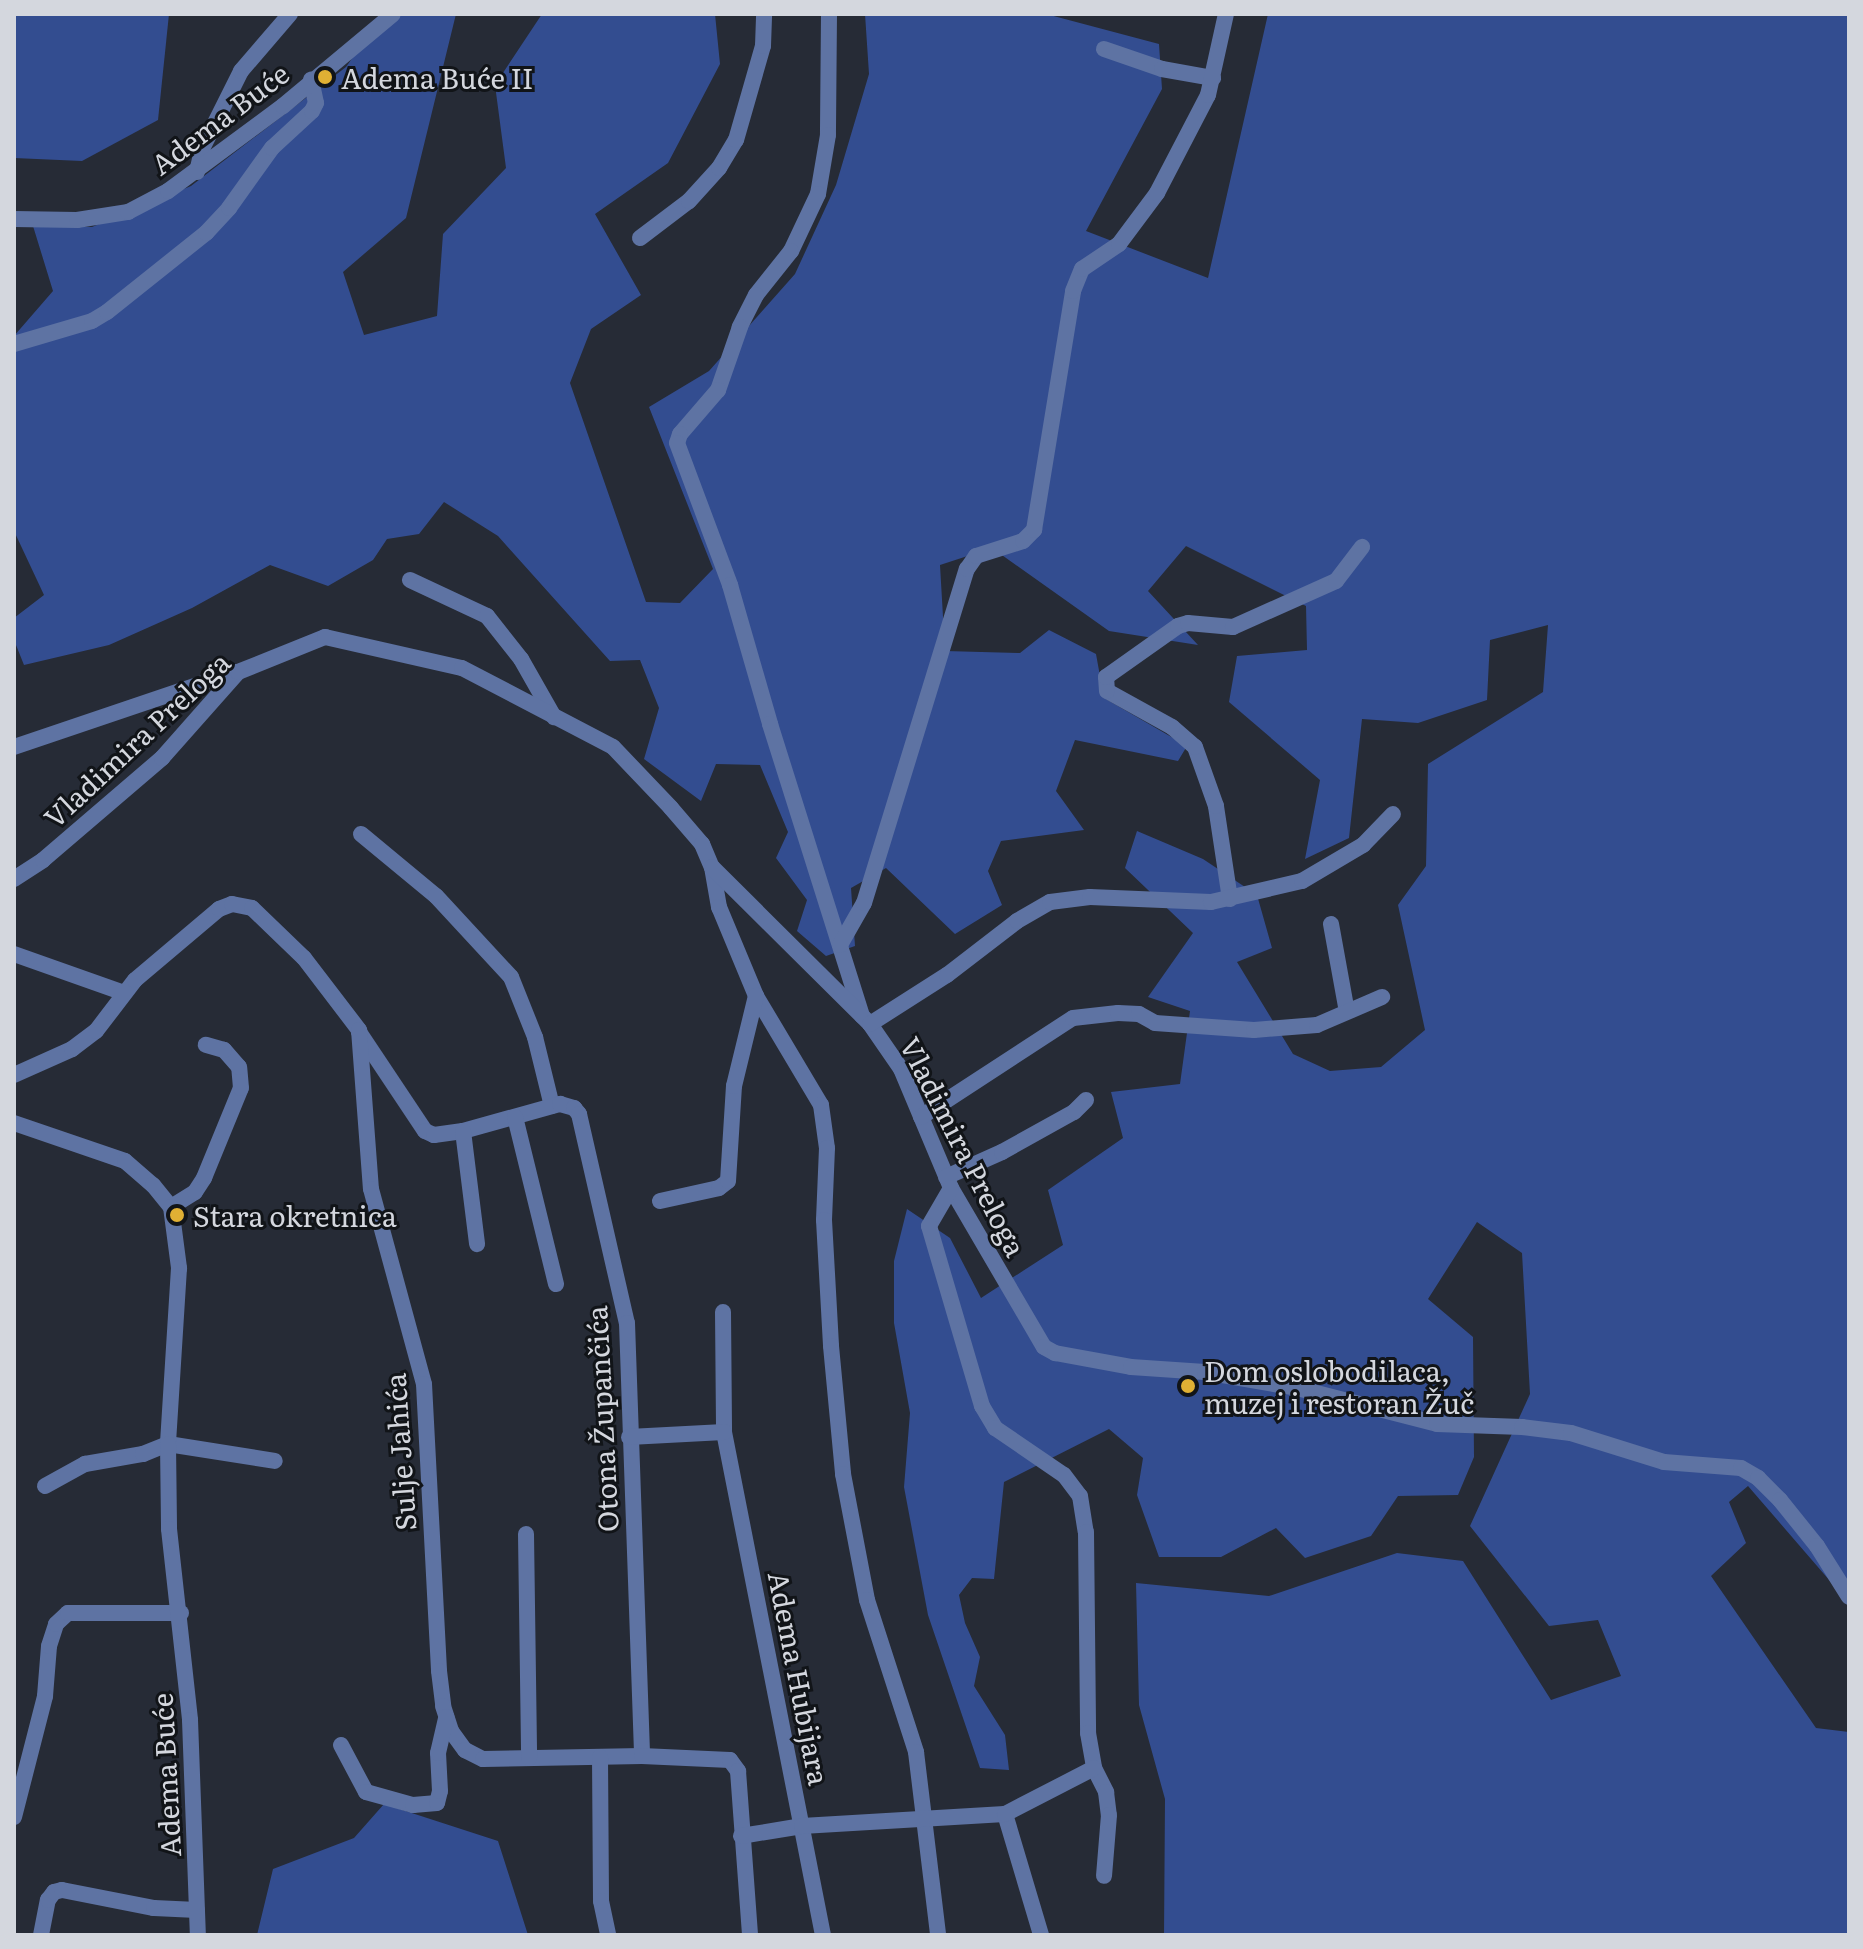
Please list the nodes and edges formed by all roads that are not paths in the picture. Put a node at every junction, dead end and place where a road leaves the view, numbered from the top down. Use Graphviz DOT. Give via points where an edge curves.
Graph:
graph roads {
  1 [pos="290,14"];
  2 [pos="764,14"];
  3 [pos="829,14"];
  4 [pos="1226,14"];
  5 [pos="393,15"];
  6 [pos="1104,49"];
  7 [pos="1213,78"];
  8 [pos="311,80"];
  9 [pos="197,172"];
  10 [pos="14,219"];
  11 [pos="640,238"];
  12 [pos="14,344"];
  13 [pos="1362,547"];
  14 [pos="410,580"];
  15 [pos="238,672"];
  16 [pos="554,717"];
  17 [pos="14,747"];
  18 [pos="1393,814"];
  19 [pos="361,834"];
  20 [pos="712,867"];
  21 [pos="14,879"];
  22 [pos="1230,899"];
  23 [pos="1331,924"];
  24 [pos="840,945"];
  25 [pos="14,954"];
  26 [pos="124,993"];
  27 [pos="756,996"];
  28 [pos="1382,997"];
  29 [pos="1347,1012"];
  30 [pos="866,1021"];
  31 [pos="359,1030"];
  32 [pos="206,1045"];
  33 [pos="14,1075"];
  34 [pos="1086,1100"];
  35 [pos="552,1106"];
  36 [pos="515,1117"];
  37 [pos="921,1117"];
  38 [pos="14,1123"];
  39 [pos="463,1131"];
  40 [pos="949,1182"];
  41 [pos="660,1201"];
  42 [pos="171,1207"];
  43 [pos="477,1244"];
  44 [pos="556,1284"];
  45 [pos="723,1312"];
  46 [pos="724,1432"];
  47 [pos="629,1437"];
  48 [pos="168,1444"];
  49 [pos="275,1461"];
  50 [pos="45,1486"];
  51 [pos="526,1534"];
  52 [pos="1849,1597"];
  53 [pos="181,1613"];
  54 [pos="446,1715"];
  55 [pos="341,1745"];
  56 [pos="642,1756"];
  57 [pos="600,1757"];
  58 [pos="529,1758"];
  59 [pos="1094,1768"];
  60 [pos="1005,1814"];
  61 [pos="14,1817"];
  62 [pos="923,1821"];
  63 [pos="802,1826"];
  64 [pos="741,1836"];
  65 [pos="1104,1876"];
  66 [pos="197,1910"];
  67 [pos="41,1935"];
  68 [pos="198,1935"];
  69 [pos="608,1935"];
  70 [pos="750,1935"];
  71 [pos="823,1935"];
  72 [pos="938,1935"];
  73 [pos="1041,1935"];
  1 -- 9 [label="street" via="241,71 203,147"];
  2 -- 11 [label="street" via="763,46 736,140 689,201"];
  3 -- 24 [label="street" via="828,135 818,194 791,251 756,295 718,390 677,443 730,585"];
  4 -- 7 [label="street"];
  5 -- 8 [label="street, Adema Buće"];
  6 -- 7 [label="street" via="1162,69"];
  7 -- 24 [label="street" via="1157,193 1119,244 1082,269 1073,291 1034,530 1023,541 976,556 967,569 868,890"];
  8 -- 9 [label="street, Adema Buće"];
  8 -- 12 [label="street" via="316,103 312,111 272,148 206,233 92,321"];
  9 -- 10 [label="street, Adema Buće" via="128,212 77,220"];
  13 -- 22 [label="street" via="1336,581 1233,627 1178,626 1106,677 1107,691 1172,727 1195,747 1216,806"];
  14 -- 16 [label="street" via="487,616 521,659"];
  15 -- 16 [label="street, Vladimira Preloga" via="325,637 462,668"];
  15 -- 17 [label="street"];
  15 -- 21 [label="street, Vladimira Preloga" via="162,758"];
  16 -- 20 [label="street, Vladimira Preloga" via="613,747 639,771 702,844"];
  18 -- 22 [label="street" via="1363,845 1302,881"];
  19 -- 35 [label="street" via="436,896 511,977 535,1037"];
  20 -- 27 [label="street" via="719,907"];
  20 -- 30 [label="street, Vladimira Preloga"];
  22 -- 30 [label="street" via="1090,897 1050,902 947,975"];
  23 -- 29 [label="street"];
  24 -- 30 [label="street"];
  25 -- 26 [label="street"];
  26 -- 31 [label="street" via="204,919 232,904 245,904 304,958"];
  26 -- 33 [label="street" via="96,1031 72,1049"];
  27 -- 41 [label="street" via="734,1086 728,1181 719,1188"];
  27 -- 62 [label="street" via="821,1105 827,1148 824,1220 830,1330 843,1474 867,1600 916,1752"];
  28 -- 29 [label="street"];
  29 -- 37 [label="street" via="1317,1025 1254,1030 1155,1023 1139,1014 1073,1018"];
  30 -- 37 [label="street, Vladimira Preloga" via="901,1069"];
  31 -- 39 [label="street" via="425,1131"];
  31 -- 54 [label="street, Sulje Jahića" via="371,1189 424,1384 439,1671"];
  32 -- 42 [label="street" via="224,1050 239,1067 241,1088 204,1178 195,1192"];
  34 -- 40 [label="street" via="1074,1112"];
  35 -- 36 [label="street"];
  35 -- 47 [label="street, Otona Župančića" via="567,1105 579,1114 624,1304"];
  36 -- 39 [label="street"];
  36 -- 44 [label="street, Otona Župančića"];
  37 -- 40 [label="street, Vladimira Preloga"];
  38 -- 42 [label="street" via="125,1161"];
  39 -- 43 [label="street"];
  40 -- 52 [label="street, Vladimira Preloga" via="1036,1337 1055,1353 1297,1388 1437,1424 1571,1433 1664,1462 1741,1468 1780,1500"];
  40 -- 59 [label="street" via="929,1226 982,1406 995,1428 1064,1475 1080,1496 1086,1532 1088,1733"];
  42 -- 48 [label="street, Adema Buće" via="179,1268"];
  45 -- 46 [label="street, Adema Hubijara"];
  46 -- 47 [label="street"];
  46 -- 63 [label="street, Adema Hubijara"];
  47 -- 56 [label="street, Otona Župančića"];
  48 -- 49 [label="street"];
  48 -- 50 [label="street" via="85,1464"];
  48 -- 53 [label="street, Adema Buće" via="169,1529"];
  51 -- 58 [label="street"];
  53 -- 61 [label="street" via="68,1613 56,1624 45,1696"];
  53 -- 66 [label="street, Adema Buće"];
  54 -- 55 [label="street" via="438,1753 437,1803 413,1805 366,1792"];
  54 -- 58 [label="street, Sulje Jahića" via="465,1750 483,1759"];
  56 -- 57 [label="street, Sulje Jahića"];
  56 -- 64 [label="street, Sulje Jahića" via="730,1760 738,1771"];
  57 -- 58 [label="street, Sulje Jahića"];
  57 -- 69 [label="street" via="601,1901"];
  59 -- 60 [label="street"];
  59 -- 65 [label="street" via="1108,1803"];
  60 -- 62 [label="street"];
  60 -- 73 [label="street"];
  62 -- 63 [label="street"];
  62 -- 72 [label="street"];
  63 -- 64 [label="street"];
  63 -- 71 [label="street, Adema Hubijara"];
  64 -- 70 [label="street, Sulje Jahića"];
  66 -- 67 [label="street" via="154,1908 62,1890 48,1900"];
  66 -- 68 [label="street, Adema Buće"];
}
